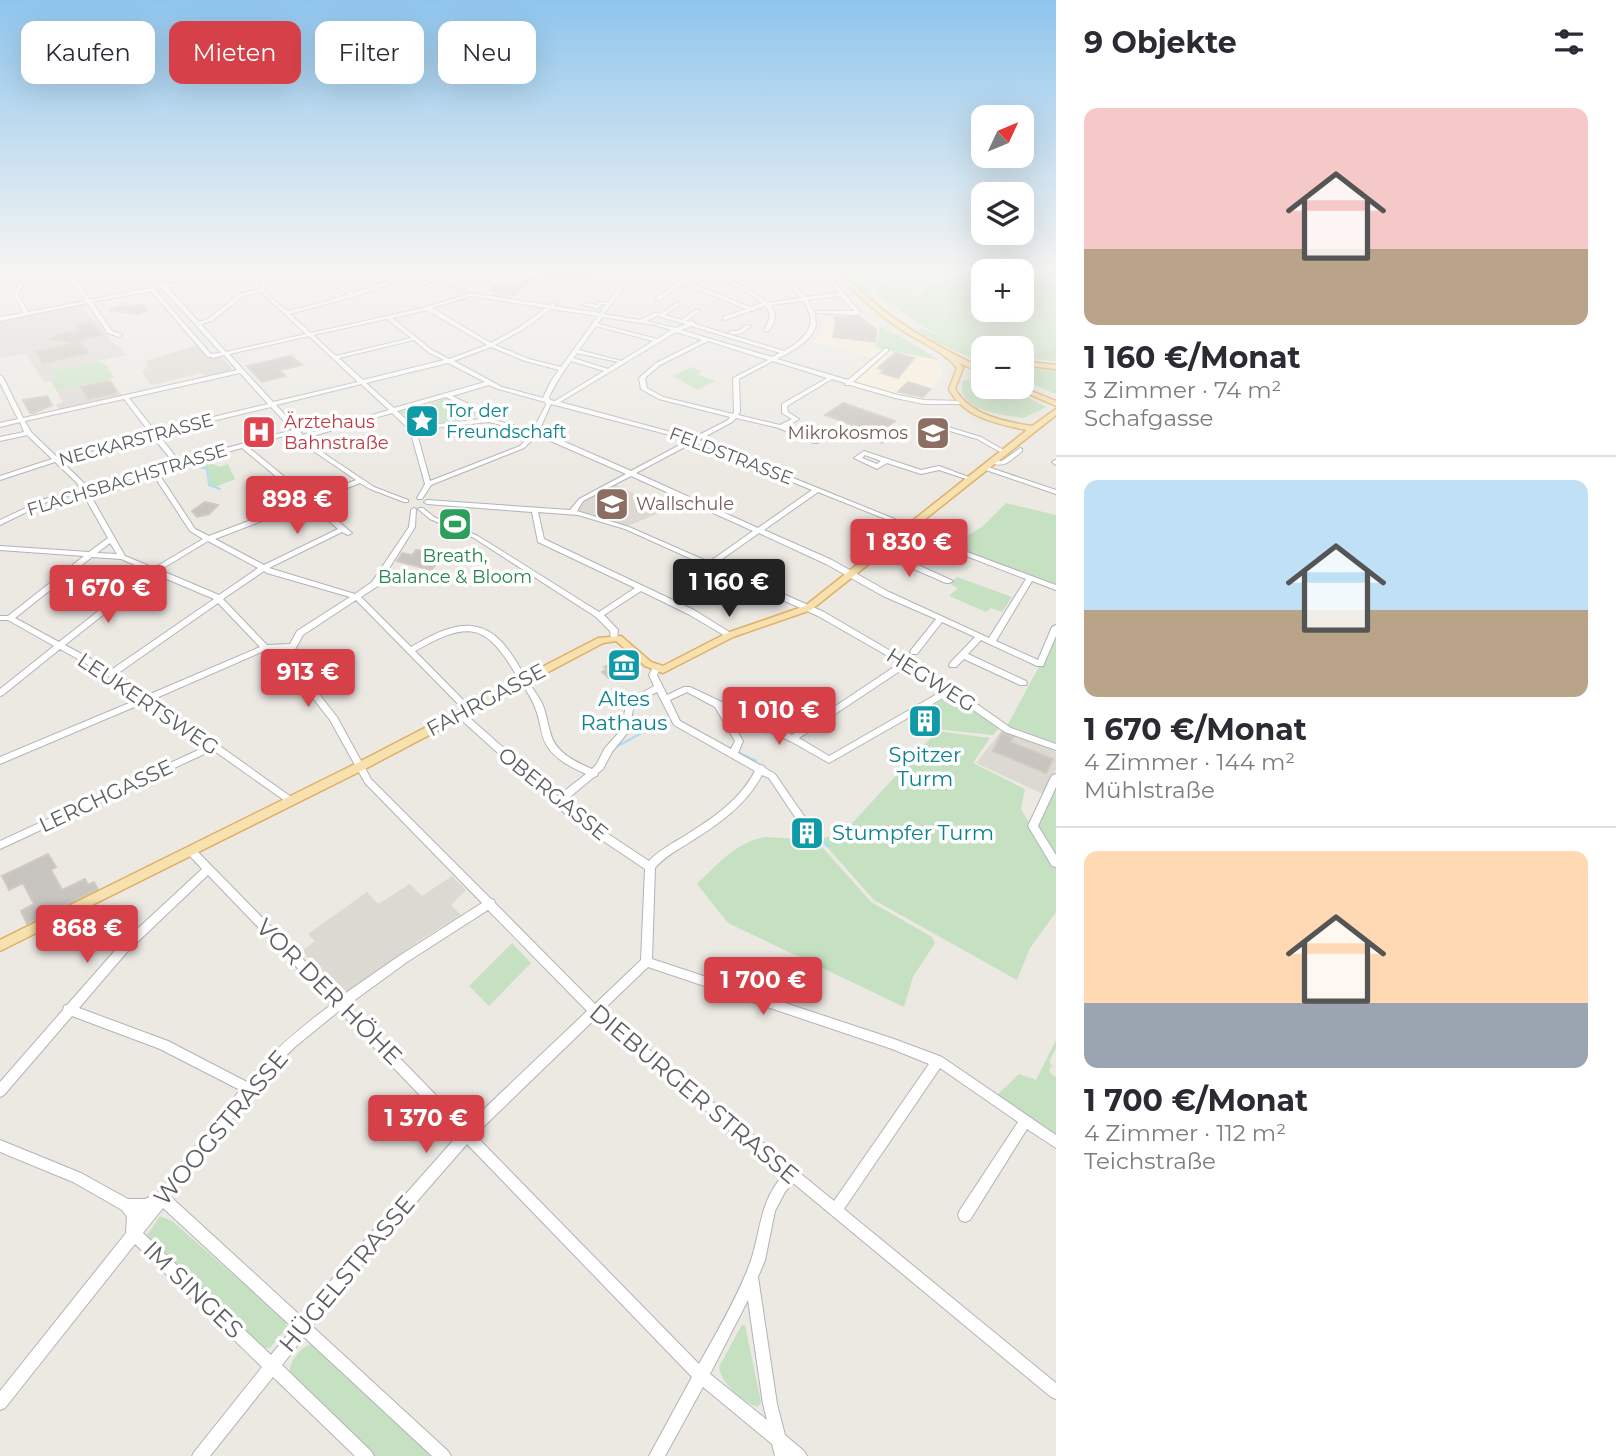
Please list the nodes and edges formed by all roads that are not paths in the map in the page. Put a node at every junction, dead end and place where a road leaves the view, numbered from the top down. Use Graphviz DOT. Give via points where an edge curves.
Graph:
graph roads {
  1 [pos="196,340"];
  2 [pos="211,340"];
  3 [pos="286,340"];
  4 [pos="314,340"];
  5 [pos="409,340"];
  6 [pos="414,340"];
  7 [pos="481,340"];
  8 [pos="501,340"];
  9 [pos="585,340"];
  10 [pos="656,340"];
  11 [pos="709,340"];
  12 [pos="750,340"];
  13 [pos="806,340"];
  14 [pos="922,340"];
  15 [pos="923,340"];
  16 [pos="659,341"];
  17 [pos="760,344"];
  18 [pos="491,346"];
  19 [pos="748,350"];
  20 [pos="886,350"];
  21 [pos="577,351"];
  22 [pos="786,353"];
  23 [pos="224,354"];
  24 [pos="949,356"];
  25 [pos="958,357"];
  26 [pos="334,358"];
  27 [pos="571,359"];
  28 [pos="770,360"];
  29 [pos="971,360"];
  30 [pos="620,361"];
  31 [pos="448,362"];
  32 [pos="1034,362"];
  33 [pos="971,364"];
  34 [pos="1056,365"];
  35 [pos="971,366"];
  36 [pos="564,369"];
  37 [pos="242,371"];
  38 [pos="609,371"];
  39 [pos="971,374"];
  40 [pos="0,377"];
  41 [pos="830,379"];
  42 [pos="361,383"];
  43 [pos="489,383"];
  44 [pos="954,383"];
  45 [pos="847,384"];
  46 [pos="1034,392"];
  47 [pos="1034,394"];
  48 [pos="448,396"];
  49 [pos="126,398"];
  50 [pos="935,400"];
  51 [pos="547,401"];
  52 [pos="918,401"];
  53 [pos="557,402"];
  54 [pos="960,402"];
  55 [pos="1055,402"];
  56 [pos="273,404"];
  57 [pos="1056,411"];
  58 [pos="392,412"];
  59 [pos="483,414"];
  60 [pos="735,416"];
  61 [pos="1048,417"];
  62 [pos="21,421"];
  63 [pos="469,421"];
  64 [pos="503,422"];
  65 [pos="925,422"];
  66 [pos="1012,422"];
  67 [pos="0,425"];
  68 [pos="781,427"];
  69 [pos="414,429"];
  70 [pos="1034,429"];
  71 [pos="536,431"];
  72 [pos="28,433"];
  73 [pos="153,433"];
  74 [pos="298,434"];
  75 [pos="1025,436"];
  76 [pos="0,439"];
  77 [pos="694,440"];
  78 [pos="816,442"];
  79 [pos="243,446"];
  80 [pos="1020,450"];
  81 [pos="1004,452"];
  82 [pos="57,461"];
  83 [pos="886,461"];
  84 [pos="178,464"];
  85 [pos="988,465"];
  86 [pos="154,471"];
  87 [pos="631,472"];
  88 [pos="0,478"];
  89 [pos="971,479"];
  90 [pos="360,481"];
  91 [pos="428,484"];
  92 [pos="85,490"];
  93 [pos="817,490"];
  94 [pos="1056,492"];
  95 [pos="424,500"];
  96 [pos="309,501"];
  97 [pos="405,501"];
  98 [pos="418,510"];
  99 [pos="535,512"];
  100 [pos="572,513"];
  101 [pos="0,523"];
  102 [pos="908,529"];
  103 [pos="758,530"];
  104 [pos="111,538"];
  105 [pos="209,539"];
  106 [pos="0,548"];
  107 [pos="880,551"];
  108 [pos="90,555"];
  109 [pos="122,557"];
  110 [pos="710,564"];
  111 [pos="263,568"];
  112 [pos="155,570"];
  113 [pos="852,573"];
  114 [pos="1029,580"];
  115 [pos="949,581"];
  116 [pos="1056,588"];
  117 [pos="642,589"];
  118 [pos="357,597"];
  119 [pos="219,599"];
  120 [pos="808,608"];
  121 [pos="598,615"];
  122 [pos="0,618"];
  123 [pos="10,618"];
  124 [pos="940,619"];
  125 [pos="1056,627"];
  126 [pos="730,635"];
  127 [pos="614,637"];
  128 [pos="980,637"];
  129 [pos="991,642"];
  130 [pos="59,645"];
  131 [pos="290,647"];
  132 [pos="265,648"];
  133 [pos="411,650"];
  134 [pos="914,652"];
  135 [pos="963,655"];
  136 [pos="906,663"];
  137 [pos="953,665"];
  138 [pos="654,668"];
  139 [pos="111,674"];
  140 [pos="524,681"];
  141 [pos="1023,683"];
  142 [pos="659,687"];
  143 [pos="951,690"];
  144 [pos="0,693"];
  145 [pos="147,698"];
  146 [pos="665,699"];
  147 [pos="719,707"];
  148 [pos="465,712"];
  149 [pos="739,716"];
  150 [pos="795,737"];
  151 [pos="212,747"];
  152 [pos="1056,747"];
  153 [pos="734,751"];
  154 [pos="0,761"];
  155 [pos="359,767"];
  156 [pos="761,768"];
  157 [pos="594,774"];
  158 [pos="1056,777"];
  159 [pos="291,801"];
  160 [pos="557,802"];
  161 [pos="808,829"];
  162 [pos="0,845"];
  163 [pos="191,851"];
  164 [pos="1056,863"];
  165 [pos="650,867"];
  166 [pos="207,870"];
  167 [pos="490,903"];
  168 [pos="0,946"];
  169 [pos="646,962"];
  170 [pos="343,1004"];
  171 [pos="68,1009"];
  172 [pos="595,1012"];
  173 [pos="938,1061"];
  174 [pos="248,1088"];
  175 [pos="0,1091"];
  176 [pos="1025,1122"];
  177 [pos="468,1133"];
  178 [pos="1056,1142"];
  179 [pos="0,1146"];
  180 [pos="791,1175"];
  181 [pos="162,1198"];
  182 [pos="127,1205"];
  183 [pos="835,1211"];
  184 [pos="965,1215"];
  185 [pos="134,1233"];
  186 [pos="752,1277"];
  187 [pos="302,1327"];
  188 [pos="271,1365"];
  189 [pos="700,1375"];
  190 [pos="1056,1392"];
  191 [pos="0,1403"];
  192 [pos="779,1440"];
  193 [pos="200,1456"];
  194 [pos="366,1456"];
  195 [pos="443,1456"];
  196 [pos="657,1456"];
  197 [pos="783,1456"];
  198 [pos="799,1456"];
  1 -- 23 [label="street" via="209,355"];
  2 -- 23 [label="street"];
  3 -- 23 [label="street"];
  4 -- 26 [label="street"];
  5 -- 26 [label="street"];
  6 -- 31 [label="street, FELDSTRASSE"];
  7 -- 18 [label="street"];
  8 -- 18 [label="street, NECKARSTRASSE"];
  9 -- 21 [label="street"];
  10 -- 16 [label="street"];
  11 -- 28 [label="street"];
  11 -- 60 [label="street" via="651,368 642,377 642,385 654,396"];
  12 -- 17 [label="street"];
  13 -- 22 [label="street"];
  14 -- 24 [label="main road"];
  15 -- 25 [label="main road"];
  16 -- 38 [label="street"];
  17 -- 19 [label="street"];
  17 -- 22 [label="street"];
  18 -- 31 [label="street, NECKARSTRASSE"];
  18 -- 36 [label="street"];
  20 -- 45 [label="street"];
  21 -- 27 [label="street"];
  21 -- 30 [label="street"];
  22 -- 28 [label="street"];
  23 -- 37 [label="street"];
  24 -- 35 [label="main road"];
  24 -- 44 [label="main road" via="960,368"];
  25 -- 29 [label="main road"];
  25 -- 33 [label="main road"];
  26 -- 42 [label="street"];
  27 -- 36 [label="street"];
  27 -- 38 [label="street"];
  28 -- 41 [label="street"];
  28 -- 60 [label="street" via="736,378"];
  31 -- 42 [label="street, NECKARSTRASSE"];
  31 -- 43 [label="street, FELDSTRASSE"];
  32 -- 34 [label="main road"];
  36 -- 51 [label="street"];
  37 -- 49 [label="street"];
  37 -- 56 [label="street"];
  38 -- 53 [label="street"];
  39 -- 44 [label="main road"];
  40 -- 62 [label="street"];
  41 -- 45 [label="street"];
  41 -- 68 [label="street" via="784,406 786,415 796,419"];
  42 -- 56 [label="street, NECKARSTRASSE"];
  42 -- 58 [label="street"];
  43 -- 48 [label="street, FLACHSBACHSTRASSE"];
  43 -- 51 [label="street, FELDSTRASSE"];
  44 -- 50 [label="street" via="944,397"];
  44 -- 54 [label="main road" via="953,393"];
  45 -- 52 [label="street"];
  46 -- 55 [label="main road"];
  47 -- 55 [label="main road"];
  48 -- 58 [label="street, FLACHSBACHSTRASSE"];
  48 -- 59 [label="street"];
  49 -- 62 [label="street"];
  49 -- 73 [label="street"];
  50 -- 52 [label="street"];
  50 -- 54 [label="street"];
  51 -- 53 [label="street, FELDSTRASSE"];
  51 -- 71 [label="street"];
  52 -- 54 [label="street"];
  53 -- 77 [label="street, FELDSTRASSE"];
  54 -- 66 [label="main road"];
  56 -- 73 [label="street, NECKARSTRASSE"];
  56 -- 74 [label="street"];
  57 -- 61 [label="main road"];
  58 -- 69 [label="street"];
  58 -- 74 [label="street, FLACHSBACHSTRASSE"];
  59 -- 63 [label="street"];
  59 -- 64 [label="street"];
  60 -- 68 [label="street"];
  60 -- 77 [label="street"];
  61 -- 66 [label="main road"];
  61 -- 70 [label="main road"];
  62 -- 67 [label="street"];
  62 -- 72 [label="street"];
  63 -- 64 [label="street"];
  63 -- 69 [label="street"];
  64 -- 71 [label="street"];
  65 -- 81 [label="street" via="979,438"];
  66 -- 70 [label="main road"];
  66 -- 75 [label="main road"];
  68 -- 78 [label="street"];
  69 -- 91 [label="street"];
  70 -- 75 [label="main road"];
  71 -- 87 [label="street"];
  71 -- 91 [label="street" via="519,449"];
  72 -- 76 [label="street"];
  72 -- 82 [label="street"];
  73 -- 82 [label="street, NECKARSTRASSE"];
  73 -- 84 [label="street"];
  74 -- 79 [label="street, FLACHSBACHSTRASSE"];
  74 -- 90 [label="street"];
  75 -- 81 [label="main road"];
  77 -- 87 [label="street"];
  77 -- 93 [label="street, FELDSTRASSE"];
  79 -- 84 [label="street, FLACHSBACHSTRASSE"];
  79 -- 96 [label="street"];
  80 -- 85 [label="street" via="1003,463"];
  81 -- 85 [label="main road"];
  82 -- 88 [label="street, NECKARSTRASSE"];
  82 -- 92 [label="street"];
  83 -- 89 [label="street" via="921,472 939,468"];
  84 -- 86 [label="street, FLACHSBACHSTRASSE"];
  85 -- 89 [label="main road"];
  85 -- 94 [label="street"];
  86 -- 92 [label="street, FLACHSBACHSTRASSE"];
  86 -- 105 [label="street" via="190,528"];
  87 -- 100 [label="street" via="581,500"];
  87 -- 103 [label="street"];
  89 -- 102 [label="main road"];
  90 -- 96 [label="street"];
  90 -- 97 [label="street"];
  91 -- 95 [label="street"];
  92 -- 101 [label="street, FLACHSBACHSTRASSE" via="34,505"];
  92 -- 104 [label="street"];
  93 -- 102 [label="street, FELDSTRASSE"];
  93 -- 103 [label="street"];
  95 -- 97 [label="street"];
  95 -- 98 [label="street"];
  95 -- 99 [label="street"];
  96 -- 105 [label="street"];
  96 -- 111 [label="street" via="346,531"];
  97 -- 98 [label="street" via="405,507"];
  98 -- 118 [label="street" via="407,537 377,580"];
  98 -- 121 [label="street" via="476,537"];
  99 -- 100 [label="street"];
  99 -- 117 [label="street" via="541,540"];
  100 -- 110 [label="street" via="621,525"];
  102 -- 107 [label="main road"];
  102 -- 114 [label="street, FELDSTRASSE"];
  103 -- 110 [label="street"];
  103 -- 113 [label="street"];
  104 -- 108 [label="street"];
  104 -- 109 [label="street"];
  105 -- 111 [label="street"];
  105 -- 112 [label="street"];
  106 -- 108 [label="street"];
  107 -- 113 [label="main road"];
  107 -- 115 [label="street"];
  108 -- 109 [label="street"];
  108 -- 123 [label="street"];
  109 -- 112 [label="street"];
  110 -- 120 [label="street"];
  111 -- 118 [label="street"];
  111 -- 119 [label="street"];
  112 -- 119 [label="street"];
  112 -- 130 [label="street"];
  113 -- 120 [label="main road"];
  113 -- 124 [label="street"];
  114 -- 116 [label="street, FELDSTRASSE"];
  114 -- 129 [label="street"];
  117 -- 121 [label="street"];
  117 -- 126 [label="street"];
  118 -- 131 [label="street" via="300,633"];
  118 -- 133 [label="street, OBERGASSE"];
  119 -- 132 [label="street"];
  119 -- 139 [label="street"];
  120 -- 126 [label="main road"];
  120 -- 136 [label="street, HEGWEG"];
  121 -- 127 [label="street" via="614,630"];
  122 -- 123 [label="street, LEUKERTSWEG"];
  123 -- 130 [label="street, LEUKERTSWEG"];
  124 -- 128 [label="street"];
  124 -- 134 [label="street"];
  125 -- 129 [label="street" via="1040,664"];
  126 -- 138 [label="main road" via="666,668"];
  127 -- 138 [label="main road"];
  127 -- 140 [label="main road, FAHRGASSE"];
  128 -- 129 [label="street"];
  128 -- 135 [label="street"];
  130 -- 139 [label="street, LEUKERTSWEG"];
  130 -- 144 [label="street"];
  131 -- 132 [label="street"];
  131 -- 155 [label="street, DIEBURGER STRASSE" via="292,664 334,719"];
  132 -- 145 [label="street"];
  133 -- 140 [label="street" via="442,631 478,627 508,652"];
  133 -- 148 [label="street, OBERGASSE"];
  135 -- 137 [label="street"];
  135 -- 141 [label="street"];
  136 -- 143 [label="street, HEGWEG"];
  136 -- 150 [label="street"];
  138 -- 142 [label="street"];
  139 -- 145 [label="street, LEUKERTSWEG"];
  140 -- 148 [label="main road, FAHRGASSE"];
  140 -- 157 [label="street" via="538,705 551,746"];
  142 -- 146 [label="street"];
  142 -- 157 [label="street" via="630,703 625,731"];
  143 -- 150 [label="street" via="829,760"];
  143 -- 152 [label="street, HEGWEG" via="1008,730"];
  145 -- 151 [label="street, LEUKERTSWEG"];
  145 -- 154 [label="street"];
  146 -- 147 [label="street" via="684,689"];
  146 -- 153 [label="street" via="683,727"];
  147 -- 149 [label="street"];
  147 -- 153 [label="street" via="739,741"];
  148 -- 155 [label="main road, FAHRGASSE"];
  148 -- 160 [label="street, OBERGASSE"];
  149 -- 150 [label="street"];
  151 -- 159 [label="street, LEUKERTSWEG"];
  151 -- 162 [label="street, LERCHGASSE"];
  153 -- 156 [label="street"];
  155 -- 159 [label="main road, FAHRGASSE"];
  155 -- 167 [label="street, DIEBURGER STRASSE" via="374,788"];
  156 -- 161 [label="street" via="781,785"];
  156 -- 165 [label="street" via="739,800"];
  157 -- 160 [label="street"];
  158 -- 164 [label="street" via="1033,825"];
  159 -- 163 [label="main road, FAHRGASSE"];
  160 -- 165 [label="street, OBERGASSE"];
  163 -- 166 [label="street, VOR DER HÖHE"];
  163 -- 168 [label="main road, FAHRGASSE"];
  165 -- 169 [label="street"];
  166 -- 170 [label="street, VOR DER HÖHE"];
  166 -- 171 [label="street" via="123,949"];
  167 -- 170 [label="street, WOOGSTRASSE"];
  167 -- 172 [label="street, DIEBURGER STRASSE"];
  169 -- 172 [label="street, HÜGELSTRASSE"];
  169 -- 173 [label="street"];
  170 -- 174 [label="street, WOOGSTRASSE" via="291,1045"];
  170 -- 177 [label="street, VOR DER HÖHE"];
  171 -- 174 [label="street" via="164,1045"];
  171 -- 175 [label="street"];
  172 -- 177 [label="street, HÜGELSTRASSE"];
  172 -- 180 [label="street, DIEBURGER STRASSE"];
  173 -- 176 [label="street"];
  173 -- 183 [label="street"];
  174 -- 181 [label="street, WOOGSTRASSE"];
  176 -- 178 [label="street"];
  176 -- 184 [label="street"];
  177 -- 187 [label="street, HÜGELSTRASSE"];
  177 -- 189 [label="street, VOR DER HÖHE"];
  179 -- 182 [label="street" via="76,1177"];
  180 -- 183 [label="street, DIEBURGER STRASSE"];
  180 -- 186 [label="street" via="770,1203"];
  181 -- 182 [label="street, IM SINGES" via="146,1206"];
  181 -- 185 [label="street, WOOGSTRASSE"];
  181 -- 187 [label="street, IM SINGES"];
  182 -- 185 [label="street, IM SINGES" via="134,1215"];
  183 -- 190 [label="street, DIEBURGER STRASSE"];
  185 -- 188 [label="street, IM SINGES"];
  185 -- 191 [label="street, WOOGSTRASSE"];
  186 -- 189 [label="street"];
  186 -- 192 [label="street"];
  187 -- 188 [label="street, HÜGELSTRASSE"];
  187 -- 195 [label="street, IM SINGES"];
  188 -- 193 [label="street, HÜGELSTRASSE"];
  188 -- 194 [label="street, IM SINGES"];
  189 -- 192 [label="street, VOR DER HÖHE"];
  189 -- 196 [label="street"];
  192 -- 197 [label="street"];
  192 -- 198 [label="street, VOR DER HÖHE"];
}
